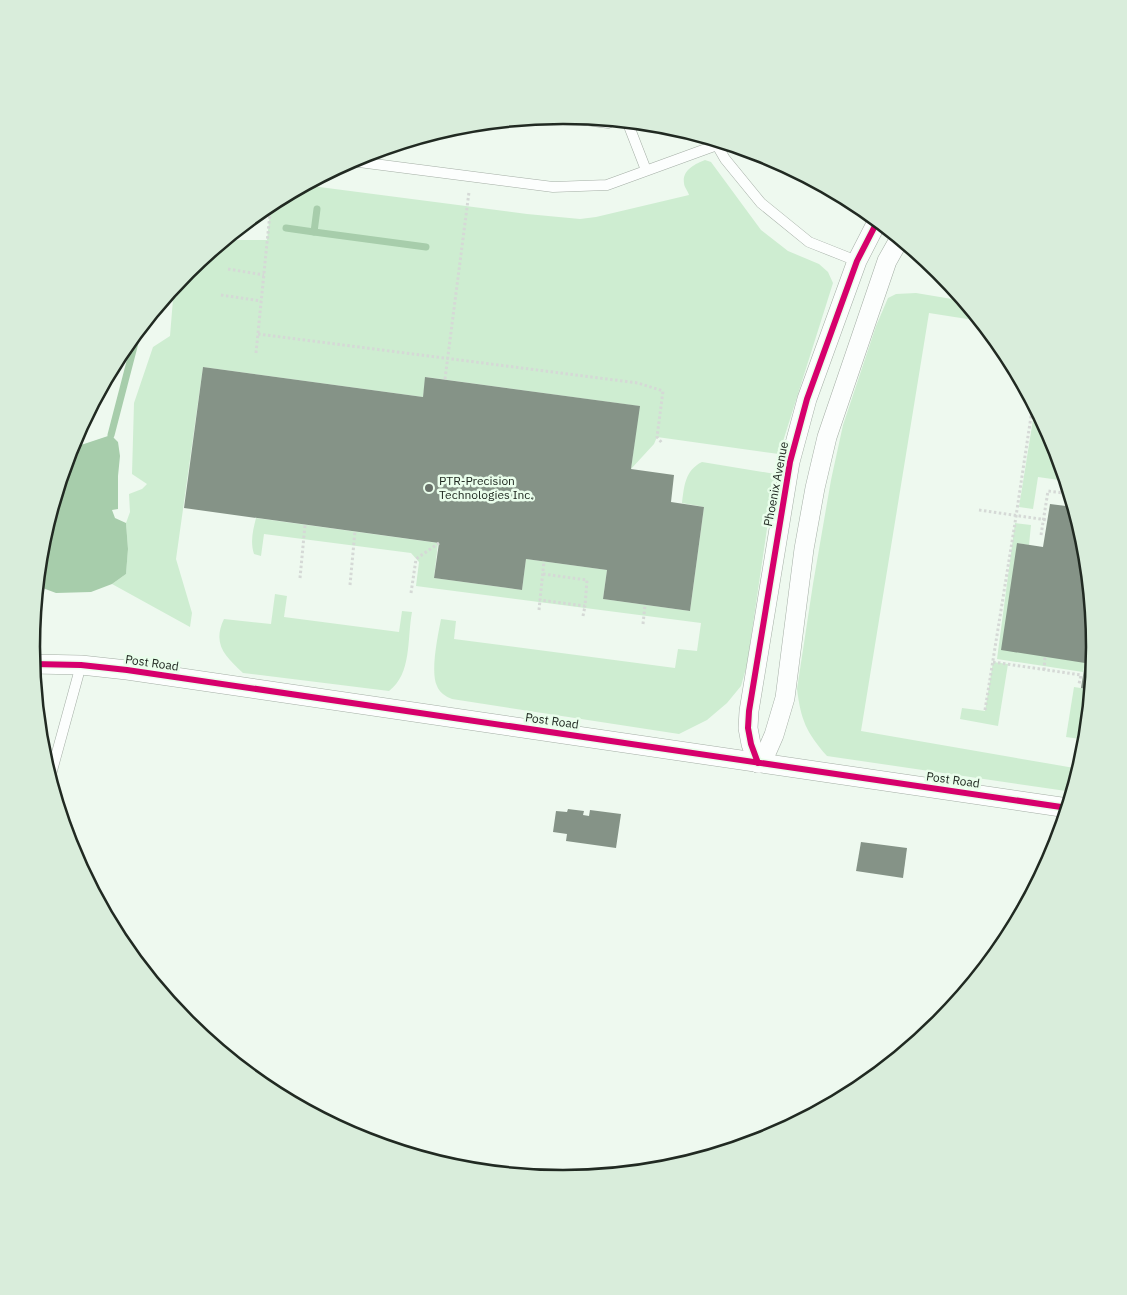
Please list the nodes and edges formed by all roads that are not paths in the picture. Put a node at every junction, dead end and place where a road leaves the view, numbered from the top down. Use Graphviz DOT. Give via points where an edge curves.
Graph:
graph roads {
  1 [pos="629,128"];
  2 [pos="709,145"];
  3 [pos="719,148"];
  4 [pos="367,162"];
  5 [pos="646,170"];
  6 [pos="875,227"];
  7 [pos="897,244"];
  8 [pos="857,261"];
  9 [pos="885,268"];
  10 [pos="40,664"];
  11 [pos="81,665"];
  12 [pos="758,763"];
  13 [pos="54,765"];
  14 [pos="1062,807"];
  1 -- 5 [label="lane"];
  2 -- 5 [label="lane"];
  3 -- 8 [label="lane" via="760,203 809,242"];
  4 -- 5 [label="lane" via="553,188 608,185"];
  6 -- 8 [label="street, Phoenix Avenue"];
  7 -- 9 [label="street"];
  8 -- 9 [label="street"];
  8 -- 12 [label="street, Phoenix Avenue" via="807,399 790,462 749,711 748,728"];
  9 -- 12 [label="street" via="827,437 804,549 785,698 774,735"];
  10 -- 11 [label="street, Post Road"];
  11 -- 12 [label="street, Post Road"];
  11 -- 13 [label="lane"];
  12 -- 14 [label="street, Post Road"];
}
